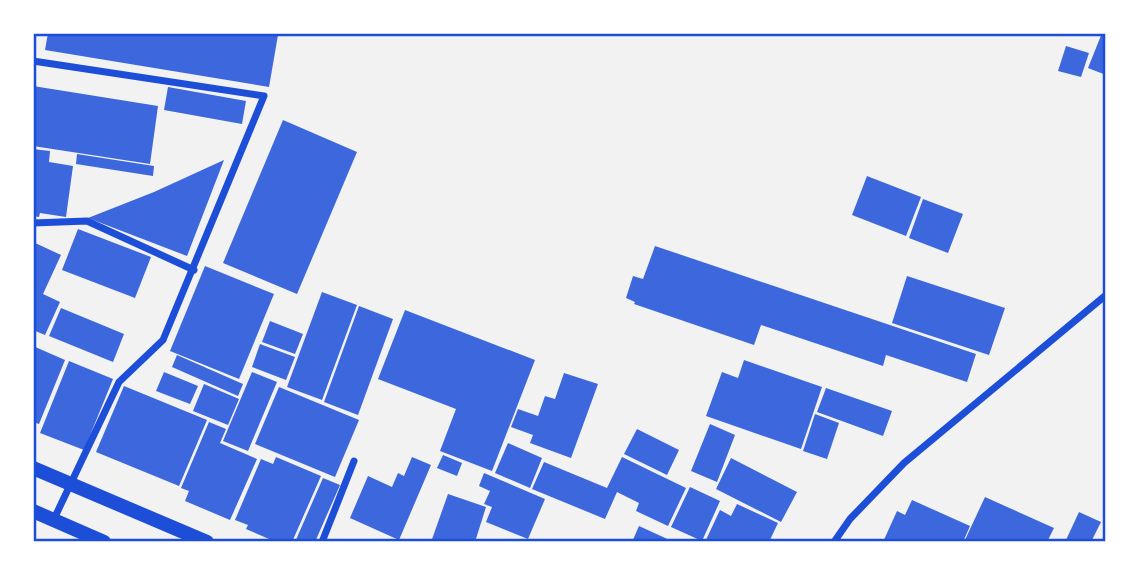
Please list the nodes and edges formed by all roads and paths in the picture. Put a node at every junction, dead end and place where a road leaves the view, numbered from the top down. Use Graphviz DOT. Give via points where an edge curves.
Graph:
graph roads {
  1 [pos="33,61"];
  2 [pos="33,223"];
  3 [pos="194,270"];
  4 [pos="1106,295"];
  5 [pos="354,461"];
  6 [pos="33,468"];
  7 [pos="71,485"];
  8 [pos="33,511"];
  9 [pos="53,521"];
  10 [pos="104,542"];
  11 [pos="207,542"];
  12 [pos="322,542"];
  13 [pos="834,542"];
  1 -- 3 [label="street" via="264,96"];
  2 -- 3 [label="street" via="87,221"];
  3 -- 7 [label="street" via="163,340 120,382"];
  4 -- 13 [label="street" via="904,463"];
  5 -- 12 [label="street"];
  6 -- 7 [label="main road"];
  7 -- 9 [label="street"];
  7 -- 11 [label="main road"];
  8 -- 9 [label="main road"];
  9 -- 10 [label="main road"];
}
